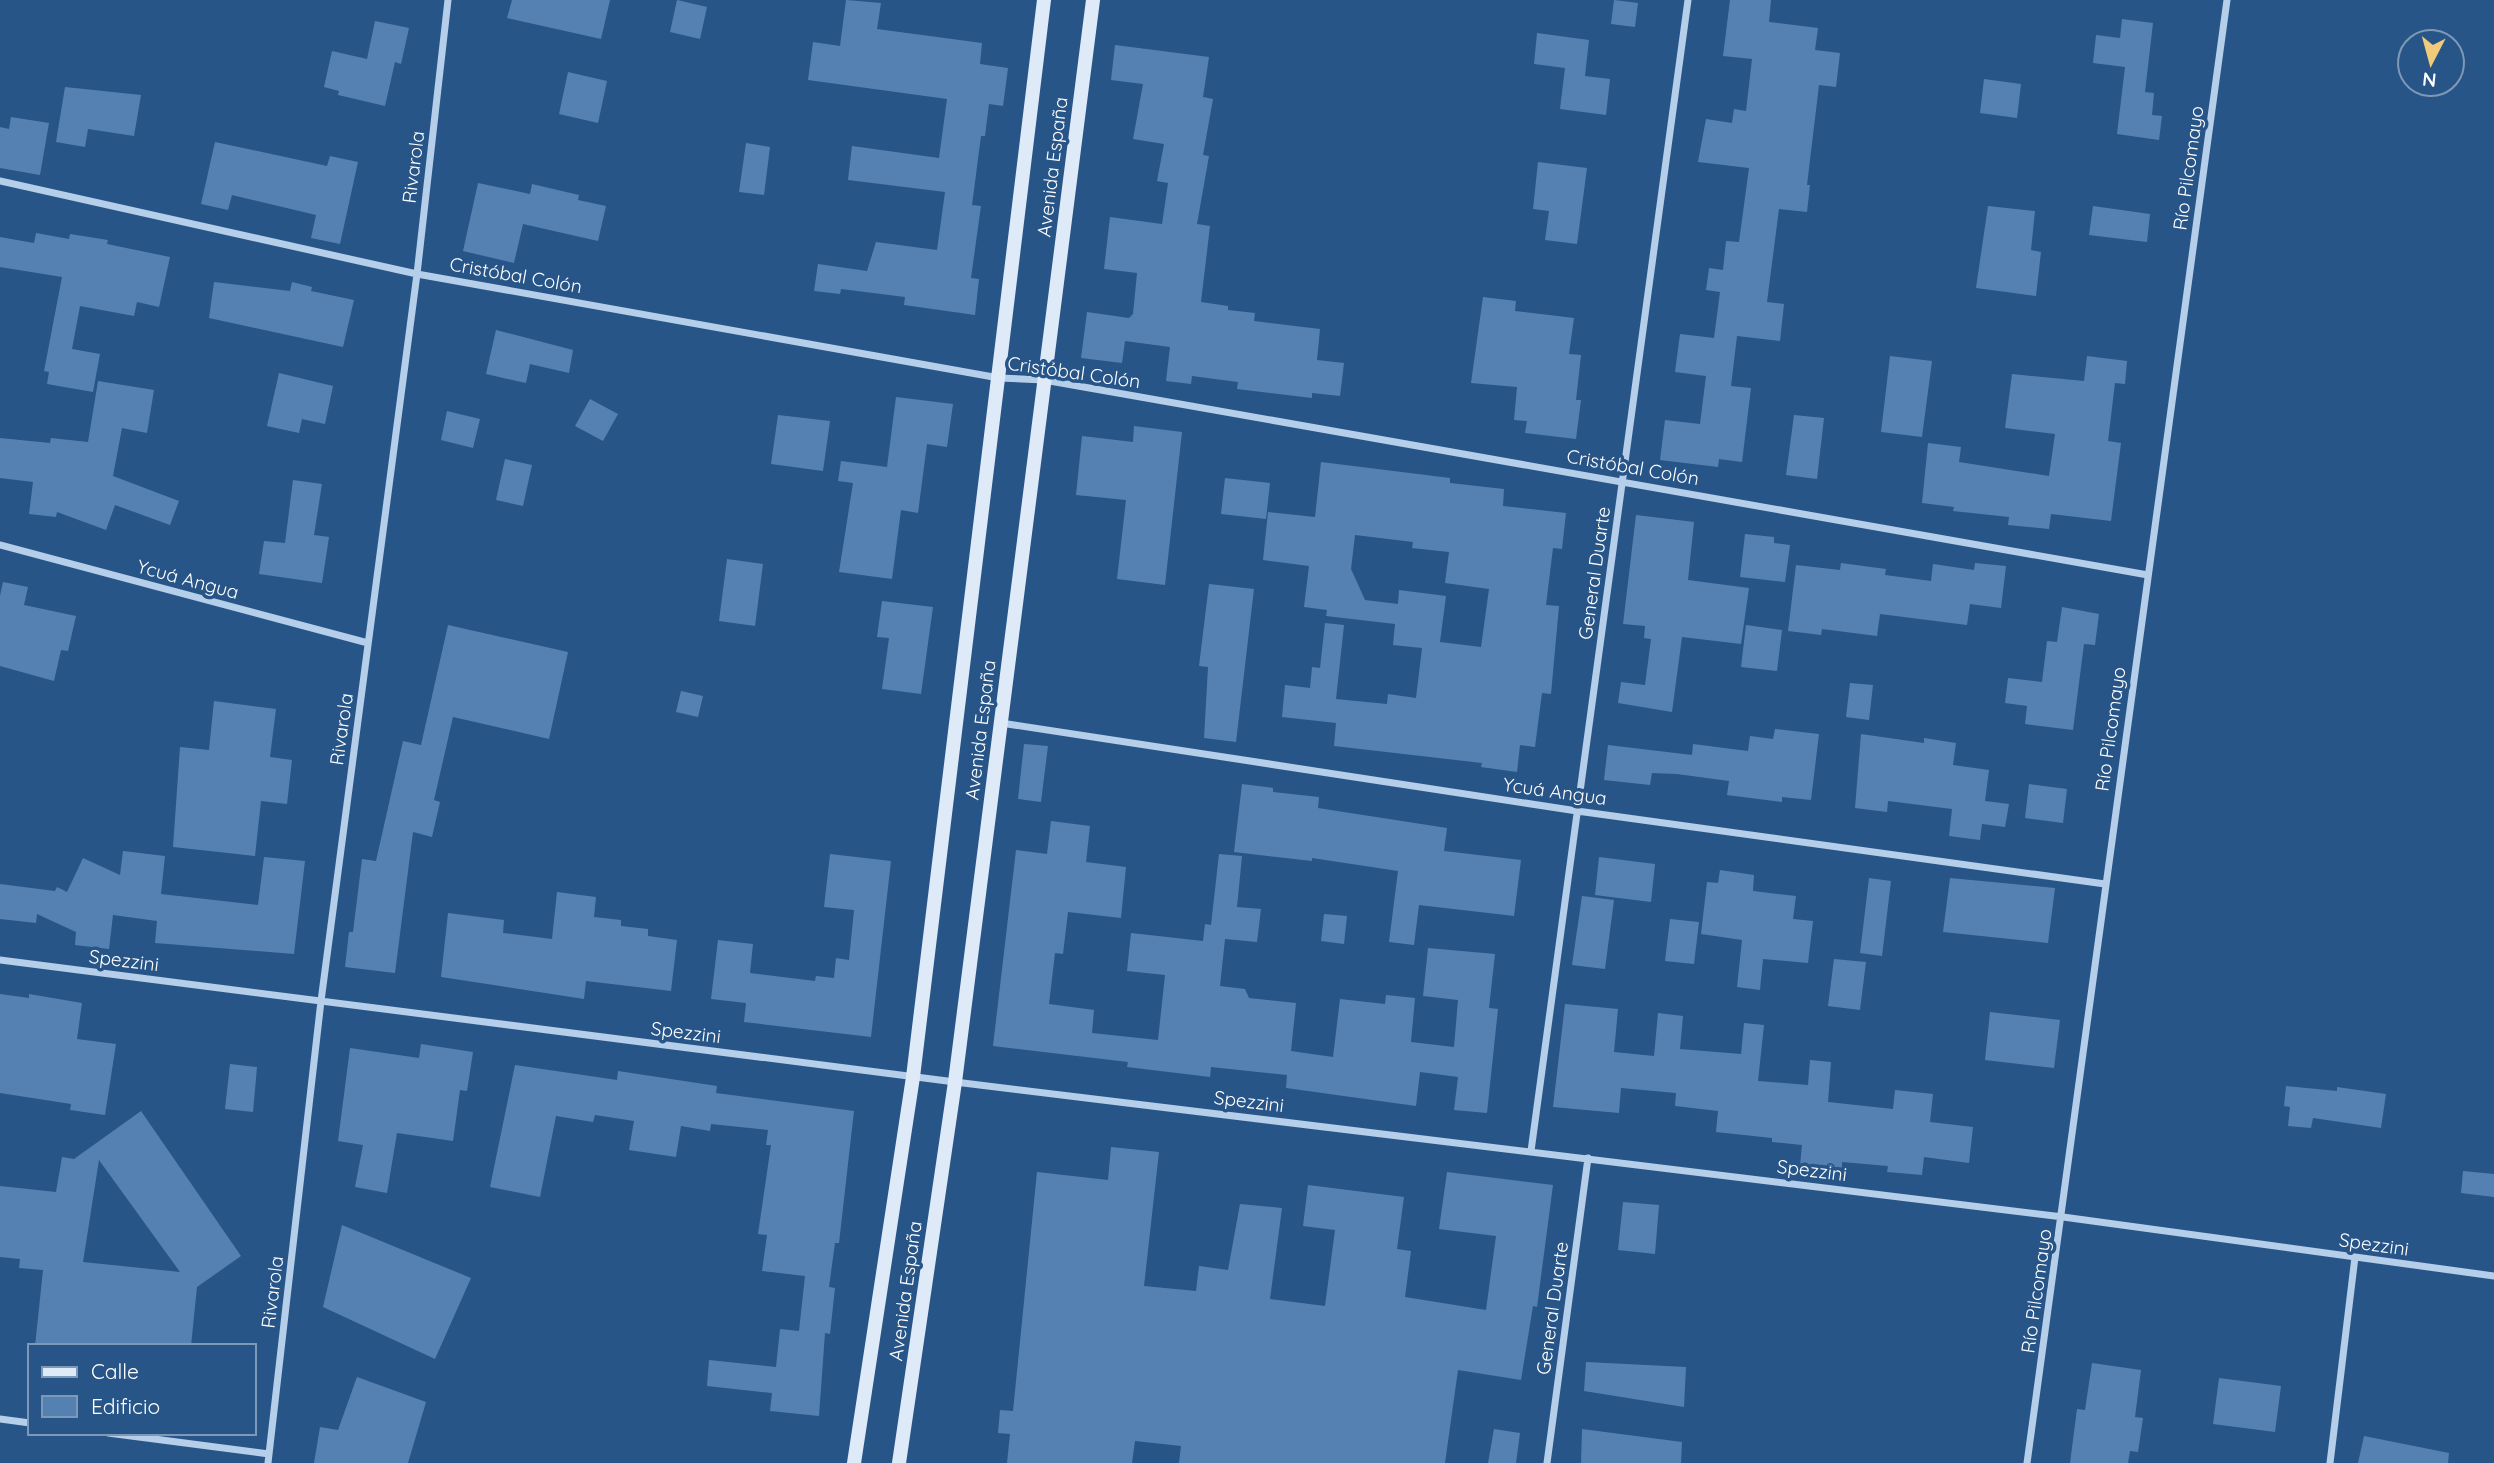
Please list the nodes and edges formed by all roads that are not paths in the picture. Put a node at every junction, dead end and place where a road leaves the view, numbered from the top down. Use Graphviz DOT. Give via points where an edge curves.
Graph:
graph roads {
  1 [pos="449,0"];
  2 [pos="1044,0"];
  3 [pos="1093,0"];
  4 [pos="1688,0"];
  5 [pos="2227,0"];
  6 [pos="0,181"];
  7 [pos="417,274"];
  8 [pos="999,378"];
  9 [pos="1044,380"];
  10 [pos="1622,481"];
  11 [pos="0,545"];
  12 [pos="2148,575"];
  13 [pos="368,643"];
  14 [pos="1001,723"];
  15 [pos="1577,811"];
  16 [pos="2105,884"];
  17 [pos="0,960"];
  18 [pos="321,1001"];
  19 [pos="913,1077"];
  20 [pos="955,1082"];
  21 [pos="1531,1151"];
  22 [pos="1588,1158"];
  23 [pos="2063,1216"];
  24 [pos="2355,1257"];
  25 [pos="2494,1276"];
  26 [pos="0,1419"];
  27 [pos="28,1423"];
  28 [pos="123,1435"];
  29 [pos="269,1454"];
  30 [pos="268,1463"];
  31 [pos="854,1463"];
  32 [pos="899,1463"];
  33 [pos="1547,1463"];
  34 [pos="2027,1463"];
  35 [pos="2330,1463"];
  1 -- 7 [label="street, Rivarola"];
  2 -- 8 [label="street, Avenida España"];
  3 -- 9 [label="street, Avenida España"];
  4 -- 10 [label="street, General Duarte"];
  5 -- 12 [label="street, Río Pilcomayo"];
  6 -- 7 [label="street, Cristóbal Colón"];
  7 -- 8 [label="street, Cristóbal Colón"];
  7 -- 13 [label="street, Rivarola"];
  8 -- 9 [label="street, Cristóbal Colón"];
  8 -- 19 [label="street, Avenida España"];
  9 -- 10 [label="street, Cristóbal Colón"];
  9 -- 14 [label="street, Avenida España"];
  10 -- 12 [label="street, Cristóbal Colón"];
  10 -- 15 [label="street, General Duarte"];
  11 -- 13 [label="street, Ycuá Angua"];
  12 -- 16 [label="street, Río Pilcomayo"];
  13 -- 18 [label="street, Rivarola"];
  14 -- 15 [label="street, Ycuá Angua"];
  14 -- 20 [label="street, Avenida España"];
  15 -- 16 [label="street, Ycuá Angua"];
  15 -- 21 [label="street, General Duarte"];
  16 -- 23 [label="street, Río Pilcomayo"];
  17 -- 18 [label="street, Spezzini"];
  18 -- 19 [label="street, Spezzini"];
  18 -- 29 [label="street, Rivarola"];
  19 -- 20 [label="street, Spezzini"];
  19 -- 31 [label="street, Avenida España"];
  20 -- 21 [label="street, Spezzini"];
  20 -- 32 [label="street, Avenida España"];
  21 -- 22 [label="street, Spezzini"];
  22 -- 23 [label="street, Spezzini"];
  22 -- 33 [label="street, General Duarte"];
  23 -- 24 [label="street, Spezzini"];
  23 -- 34 [label="street, Río Pilcomayo"];
  24 -- 25 [label="street, Spezzini"];
  24 -- 35 [label="street"];
  26 -- 27 [label="street"];
  28 -- 29 [label="street"];
  29 -- 30 [label="street, Rivarola"];
}
